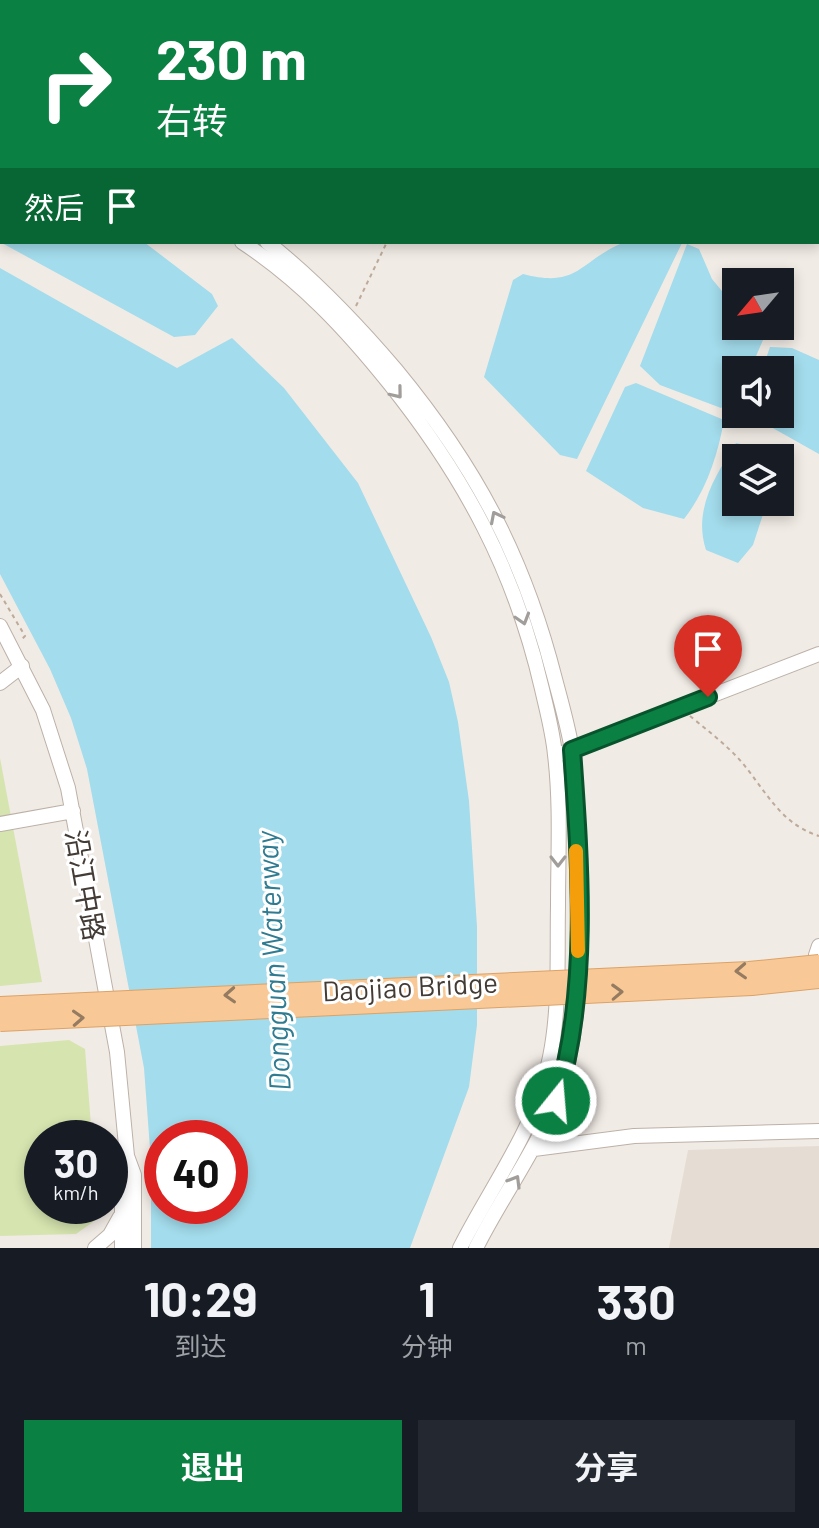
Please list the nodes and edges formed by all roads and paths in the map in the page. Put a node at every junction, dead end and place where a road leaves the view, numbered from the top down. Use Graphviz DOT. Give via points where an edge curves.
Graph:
graph roads {
  1 [pos="245,244"];
  2 [pos="269,244"];
  3 [pos="386,244"];
  4 [pos="351,318"];
  5 [pos="0,594"];
  6 [pos="0,626"];
  7 [pos="12,648"];
  8 [pos="819,654"];
  9 [pos="22,666"];
  10 [pos="0,683"];
  11 [pos="680,708"];
  12 [pos="572,750"];
  13 [pos="556,755"];
  14 [pos="73,811"];
  15 [pos="0,824"];
  16 [pos="819,836"];
  17 [pos="819,946"];
  18 [pos="819,964"];
  19 [pos="819,970"];
  20 [pos="819,979"];
  21 [pos="0,1006"];
  22 [pos="0,1022"];
  23 [pos="124,1120"];
  24 [pos="819,1131"];
  25 [pos="534,1149"];
  26 [pos="128,1159"];
  27 [pos="115,1224"];
  28 [pos="122,1224"];
  29 [pos="95,1248"];
  30 [pos="122,1248"];
  31 [pos="134,1248"];
  32 [pos="460,1248"];
  33 [pos="476,1248"];
  1 -- 13 [label="street, one-way" via="289,275 353,338 454,470 521,609"];
  2 -- 4 [label="street"];
  3 -- 4 [label="path"];
  12 -- 4 [label="street, one-way" via="534,604 481,487 433,415"];
  5 -- 7 [label="path" via="25,636"];
  6 -- 7 [label="street, 沿江中路"];
  7 -- 9 [label="street, 沿江中路"];
  8 -- 11 [label="street"];
  9 -- 10 [label="street"];
  9 -- 14 [label="street, 沿江中路" via="54,740"];
  11 -- 12 [label="street"];
  11 -- 16 [label="path" via="738,758 781,815"];
  12 -- 13 [label="street"];
  12 -- 25 [label="street" via="577,1007 566,1069"];
  13 -- 32 [label="street, one-way" via="557,989 550,1059 508,1166"];
  14 -- 15 [label="street"];
  14 -- 23 [label="street, 沿江中路" via="117,1052"];
  17 -- 19 [label="street"];
  18 -- 21 [label="main road, Daojiao Bridge, one-way, bridge"];
  22 -- 20 [label="main road, Daojiao Bridge, one-way, bridge"];
  24 -- 25 [label="street" via="634,1136"];
  33 -- 25 [label="street, one-way"];
  26 -- 31 [label="street" via="134,1175"];
  27 -- 29 [label="street"];
  28 -- 30 [label="street"];
}
